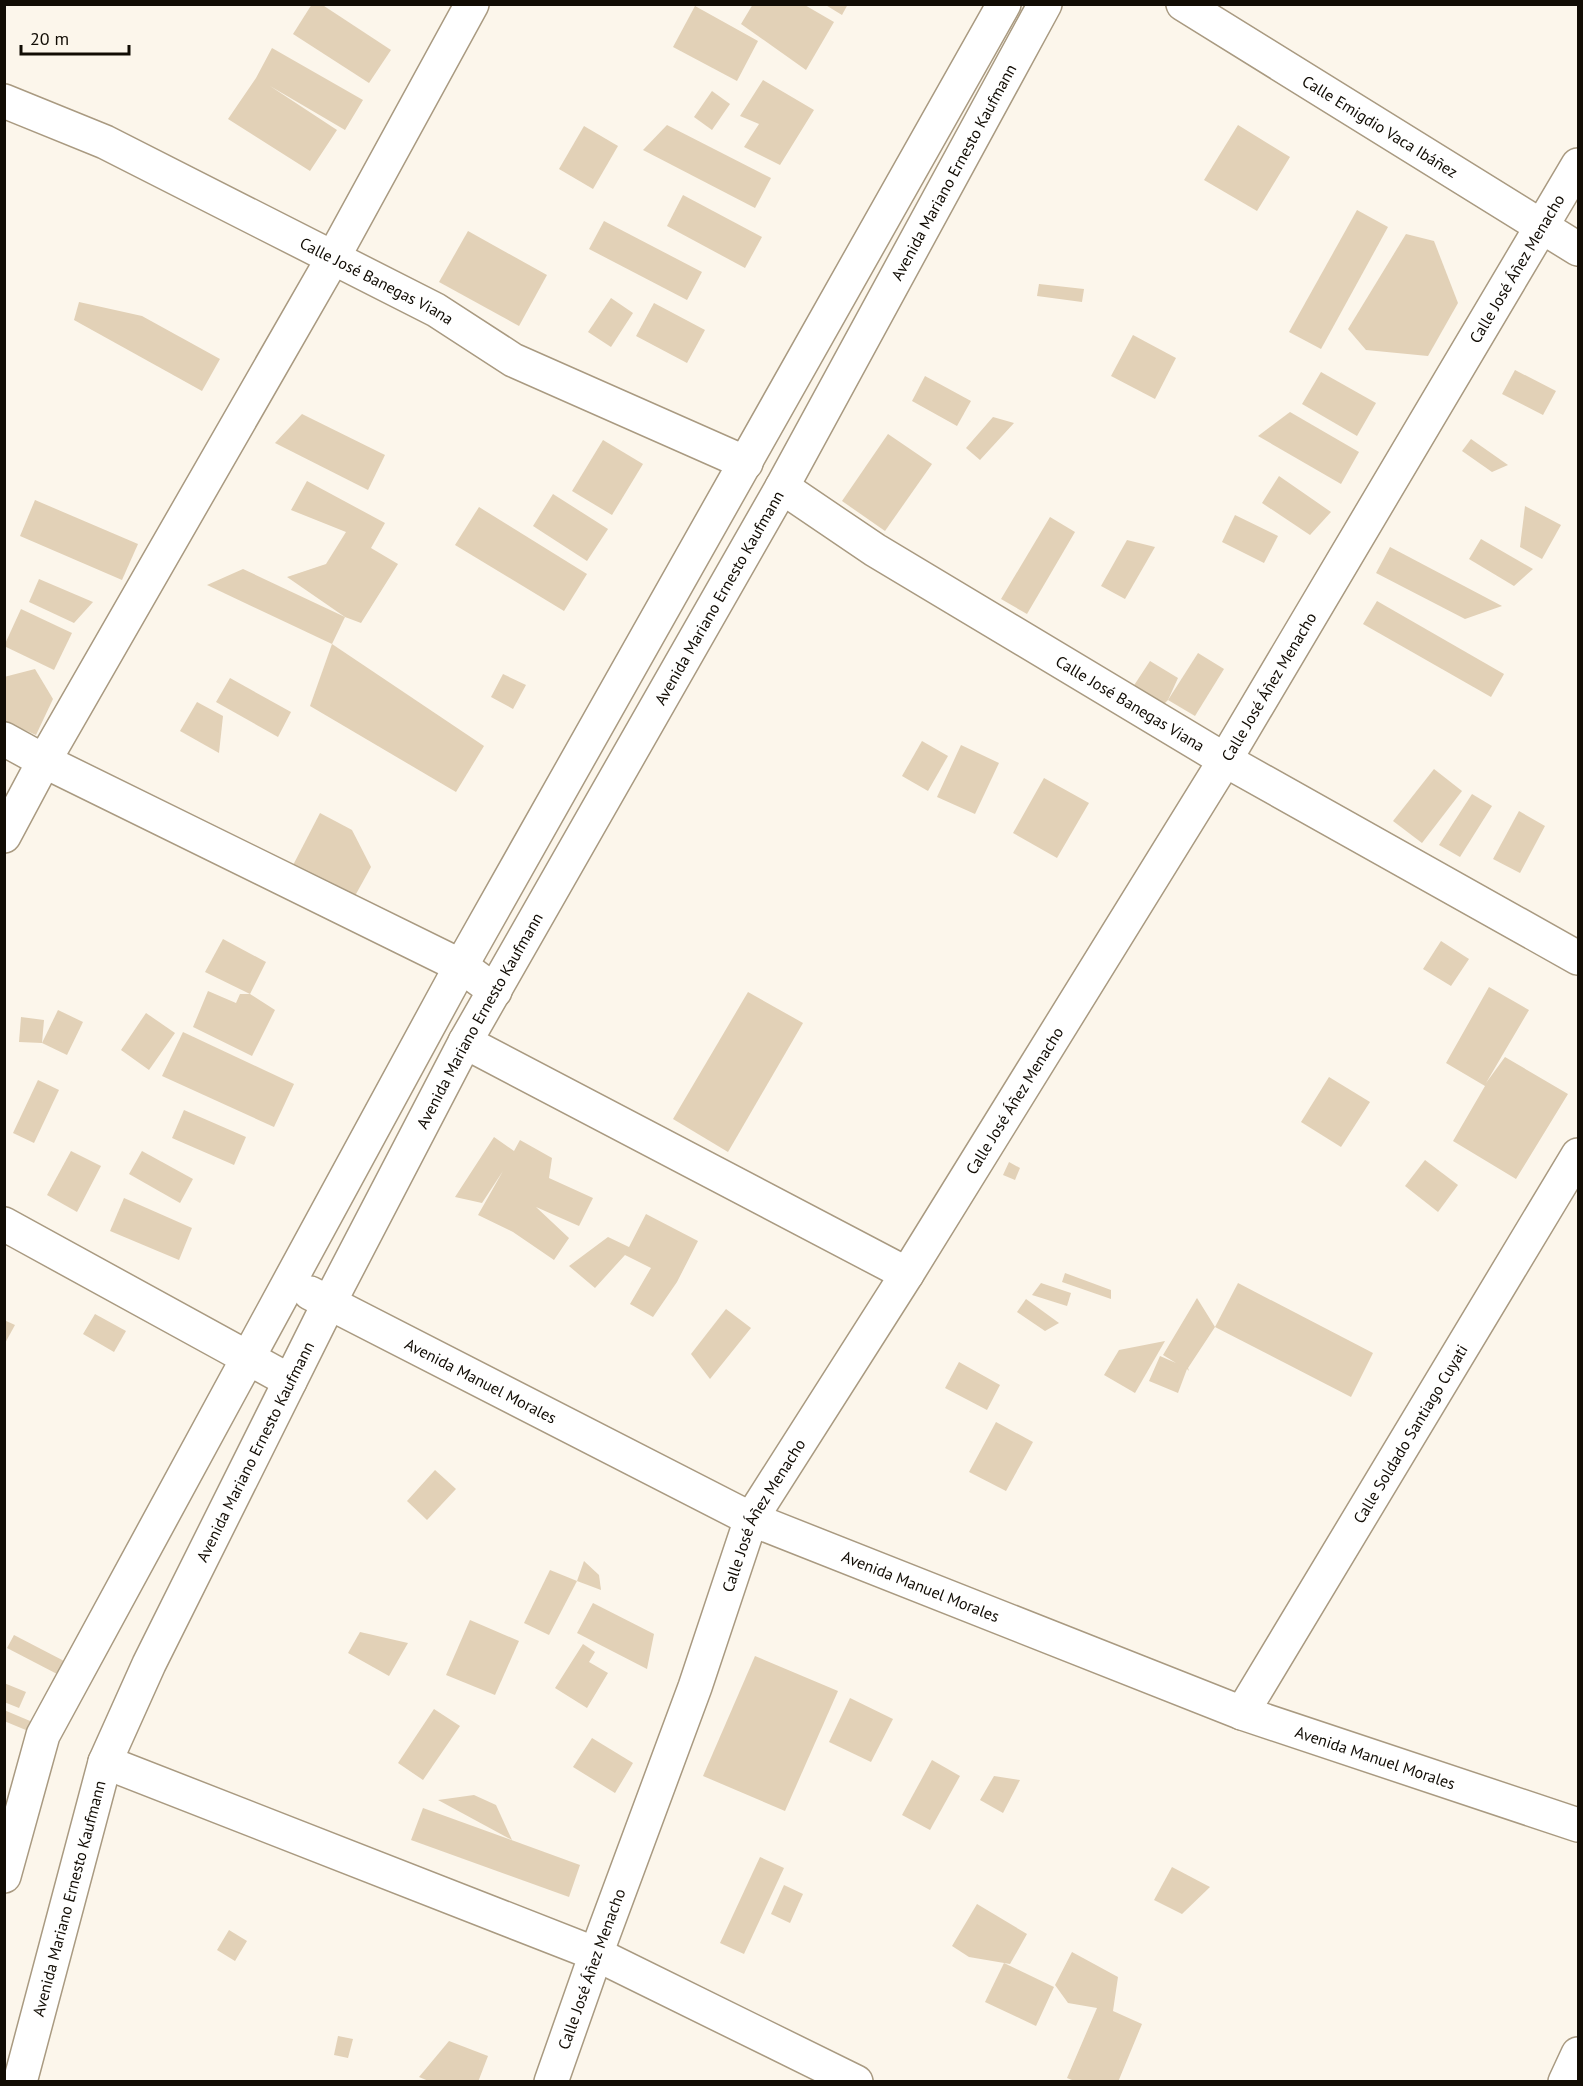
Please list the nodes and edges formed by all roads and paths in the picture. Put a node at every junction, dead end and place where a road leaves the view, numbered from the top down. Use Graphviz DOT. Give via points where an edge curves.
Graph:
graph roads {
  1 [pos="472,4"];
  2 [pos="1004,4"];
  3 [pos="1045,4"];
  4 [pos="1183,4"];
  5 [pos="4,101"];
  6 [pos="1578,165"];
  7 [pos="1543,228"];
  8 [pos="1578,249"];
  9 [pos="333,258"];
  10 [pos="746,463"];
  11 [pos="782,487"];
  12 [pos="4,739"];
  13 [pos="1224,760"];
  14 [pos="44,761"];
  15 [pos="4,836"];
  16 [pos="1578,958"];
  17 [pos="460,966"];
  18 [pos="495,991"];
  19 [pos="465,1042"];
  20 [pos="1578,1155"];
  21 [pos="4,1224"];
  22 [pos="907,1274"];
  23 [pos="289,1284"];
  24 [pos="330,1302"];
  25 [pos="248,1358"];
  26 [pos="290,1381"];
  27 [pos="750,1519"];
  28 [pos="1242,1713"];
  29 [pos="105,1762"];
  30 [pos="1578,1826"];
  31 [pos="4,1876"];
  32 [pos="596,1954"];
  33 [pos="1578,2054"];
  34 [pos="20,2082"];
  35 [pos="551,2082"];
  36 [pos="856,2082"];
  37 [pos="1565,2082"];
  1 -- 9 [label="street"];
  2 -- 10 [label="street"];
  3 -- 11 [label="street, Avenida Mariano Ernesto Kaufmann"];
  4 -- 7 [label="street, Calle Emigdio Vaca Ibáñez"];
  5 -- 9 [label="street, Calle José Banegas Viana" via="105,142"];
  6 -- 7 [label="street, Calle José Áñez Menacho"];
  7 -- 8 [label="street, Calle Emigdio Vaca Ibáñez"];
  7 -- 13 [label="street, Calle José Áñez Menacho"];
  9 -- 10 [label="street, Calle José Banegas Viana" via="436,310 513,360"];
  9 -- 14 [label="street"];
  10 -- 17 [label="street"];
  11 -- 13 [label="street, Calle José Banegas Viana" via="875,550"];
  11 -- 18 [label="street, Avenida Mariano Ernesto Kaufmann"];
  12 -- 14 [label="street"];
  13 -- 16 [label="street, Calle José Banegas Viana"];
  13 -- 22 [label="street, Calle José Áñez Menacho"];
  14 -- 15 [label="street"];
  14 -- 17 [label="street"];
  17 -- 18 [label="street"];
  17 -- 23 [label="street"];
  18 -- 19 [label="street, Avenida Mariano Ernesto Kaufmann"];
  19 -- 22 [label="street"];
  19 -- 24 [label="street, Avenida Mariano Ernesto Kaufmann"];
  20 -- 28 [label="street, Calle Soldado Santiago Cuyati"];
  21 -- 25 [label="street"];
  22 -- 27 [label="street, Calle José Áñez Menacho"];
  23 -- 24 [label="street, Avenida Manuel Morales"];
  23 -- 25 [label="street"];
  24 -- 26 [label="street, Avenida Mariano Ernesto Kaufmann"];
  24 -- 27 [label="street, Avenida Manuel Morales"];
  25 -- 26 [label="street"];
  25 -- 31 [label="street" via="43,1735"];
  26 -- 29 [label="street, Avenida Mariano Ernesto Kaufmann" via="149,1664"];
  27 -- 28 [label="street, Avenida Manuel Morales"];
  27 -- 32 [label="street, Calle José Áñez Menacho" via="695,1687"];
  28 -- 30 [label="street, Avenida Manuel Morales"];
  29 -- 32 [label="street"];
  29 -- 34 [label="street, Avenida Mariano Ernesto Kaufmann"];
  32 -- 35 [label="street, Calle José Áñez Menacho"];
  32 -- 36 [label="street"];
  33 -- 37 [label="street"];
}
